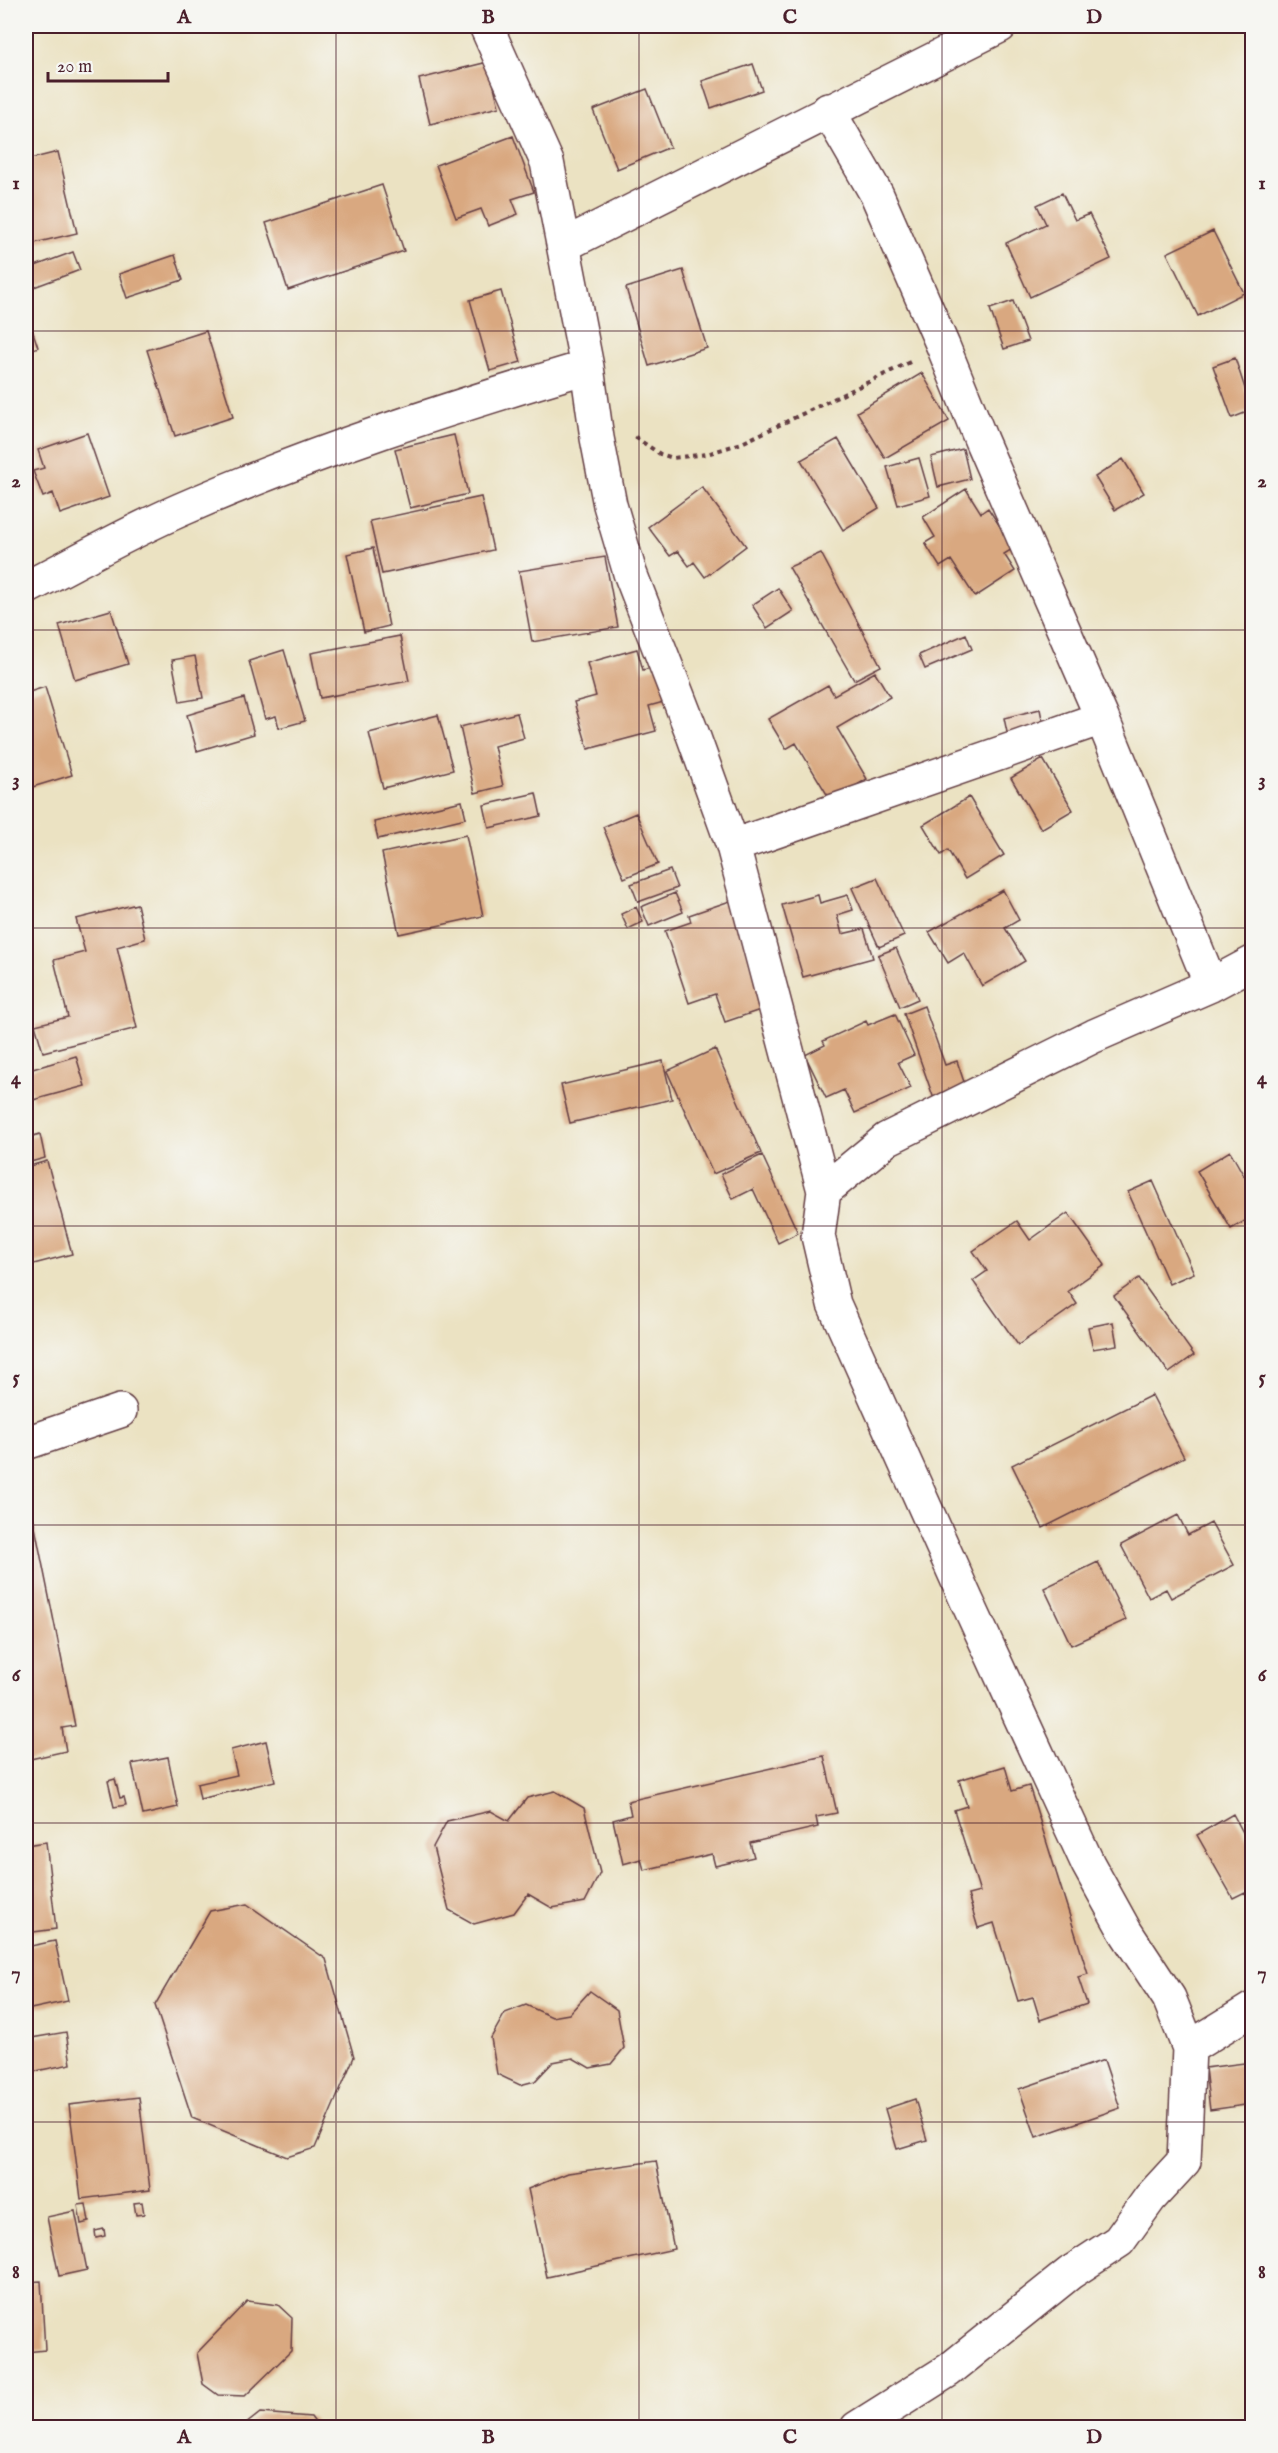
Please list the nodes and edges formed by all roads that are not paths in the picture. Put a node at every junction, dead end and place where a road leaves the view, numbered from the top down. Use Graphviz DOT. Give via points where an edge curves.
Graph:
graph roads {
  1 [pos="486,26"];
  2 [pos="1000,26"];
  3 [pos="828,110"];
  4 [pos="564,245"];
  5 [pos="587,367"];
  6 [pos="26,588"];
  7 [pos="1102,718"];
  8 [pos="733,846"];
  9 [pos="1252,963"];
  10 [pos="1211,985"];
  11 [pos="824,1191"];
  12 [pos="120,1411"];
  13 [pos="26,1443"];
  14 [pos="1252,2009"];
  15 [pos="1190,2048"];
  16 [pos="857,2427"];
  1 -- 4 [label="street" via="547,162"];
  2 -- 3 [label="street"];
  3 -- 4 [label="street"];
  3 -- 7 [label="street" via="877,195"];
  4 -- 5 [label="street"];
  5 -- 6 [label="street" via="451,407 341,446 179,510"];
  5 -- 8 [label="street" via="610,505 630,573"];
  7 -- 8 [label="street"];
  7 -- 10 [label="street"];
  8 -- 11 [label="street"];
  9 -- 10 [label="street"];
  10 -- 11 [label="street" via="1094,1036 887,1139"];
  11 -- 15 [label="street" via="818,1236 834,1304 1088,1864 1169,1998"];
  12 -- 13 [label="street"];
  14 -- 15 [label="street"];
  15 -- 16 [label="street" via="1184,2162 1150,2198 1119,2241 1070,2273 949,2370"];
}
